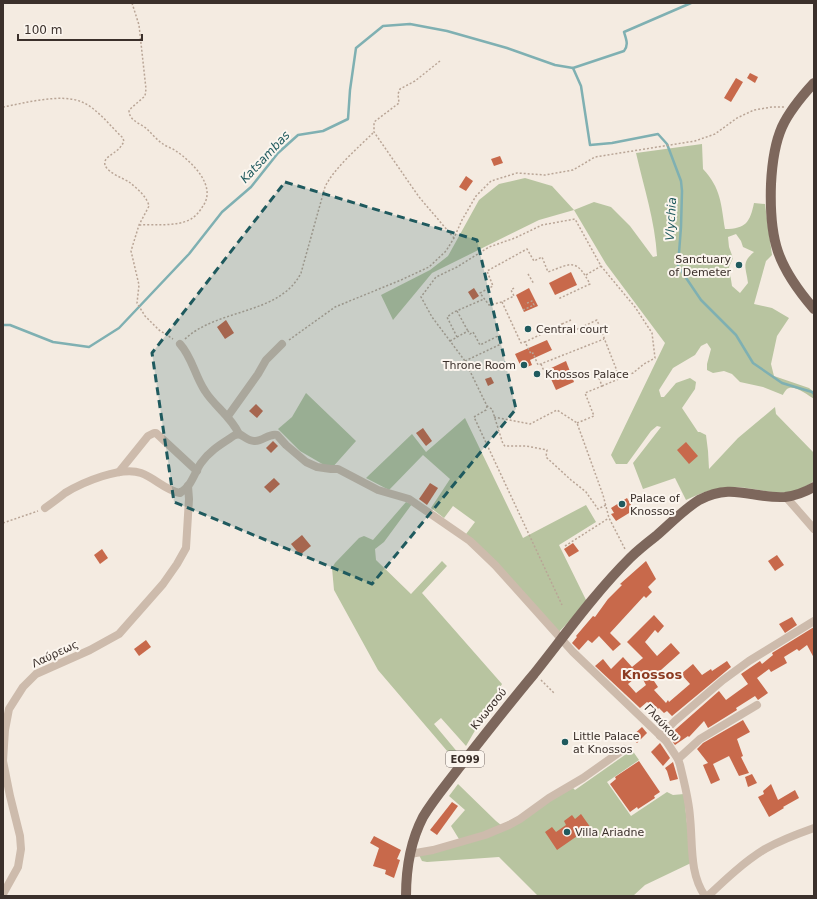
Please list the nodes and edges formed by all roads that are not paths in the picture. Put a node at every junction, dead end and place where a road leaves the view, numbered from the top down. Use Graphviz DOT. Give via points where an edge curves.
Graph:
graph roads {
  1 [pos="814,83"];
  2 [pos="814,309"];
  3 [pos="180,344"];
  4 [pos="282,344"];
  5 [pos="228,416"];
  6 [pos="239,434"];
  7 [pos="197,471"];
  8 [pos="119,472"];
  9 [pos="188,486"];
  10 [pos="814,487"];
  11 [pos="786,497"];
  12 [pos="45,508"];
  13 [pos="814,529"];
  14 [pos="814,621"];
  15 [pos="561,639"];
  16 [pos="757,705"];
  17 [pos="660,736"];
  18 [pos="624,749"];
  19 [pos="678,759"];
  20 [pos="814,828"];
  21 [pos="410,854"];
  22 [pos="3,894"];
  23 [pos="406,896"];
  24 [pos="705,896"];
  25 [pos="708,896"];
  1 -- 2 [label="main road" via="792,109 781,128 774,153 771,191 771,220 780,259 792,281"];
  3 -- 5 [label="street" via="188,354 206,392"];
  4 -- 5 [label="street" via="266,360"];
  5 -- 6 [label="street"];
  6 -- 7 [label="street" via="211,451"];
  6 -- 15 [label="street, Γλαύκου" via="256,441 277,435 298,457 311,465 338,468 378,490 409,499 470,541"];
  7 -- 8 [label="street" via="154,432"];
  7 -- 9 [label="street"];
  8 -- 9 [label="street" via="146,475 180,493"];
  8 -- 12 [label="street" via="71,490"];
  9 -- 22 [label="street, Λαύρεως" via="186,548 162,584 119,634 36,674 23,687 9,709 3,761 20,836 21,854 15,874"];
  10 -- 11 [label="main road"];
  11 -- 13 [label="street"];
  11 -- 15 [label="main road, Κνωσσού / ΕΟ99" via="736,491 712,495 691,506 631,558"];
  14 -- 17 [label="street" via="723,680"];
  15 -- 17 [label="street, Γλαύκου"];
  15 -- 21 [label="main road, Κνωσσού / ΕΟ99" via="434,799 421,822"];
  16 -- 19 [label="street" via="700,739"];
  17 -- 19 [label="street, Γλαύκου"];
  18 -- 21 [label="street" via="509,825 485,835"];
  19 -- 24 [label="street, Γλαύκου" via="690,816 693,868 697,884"];
  20 -- 25 [label="street" via="764,850"];
  21 -- 23 [label="main road, Κνωσσού / ΕΟ99"];
}
